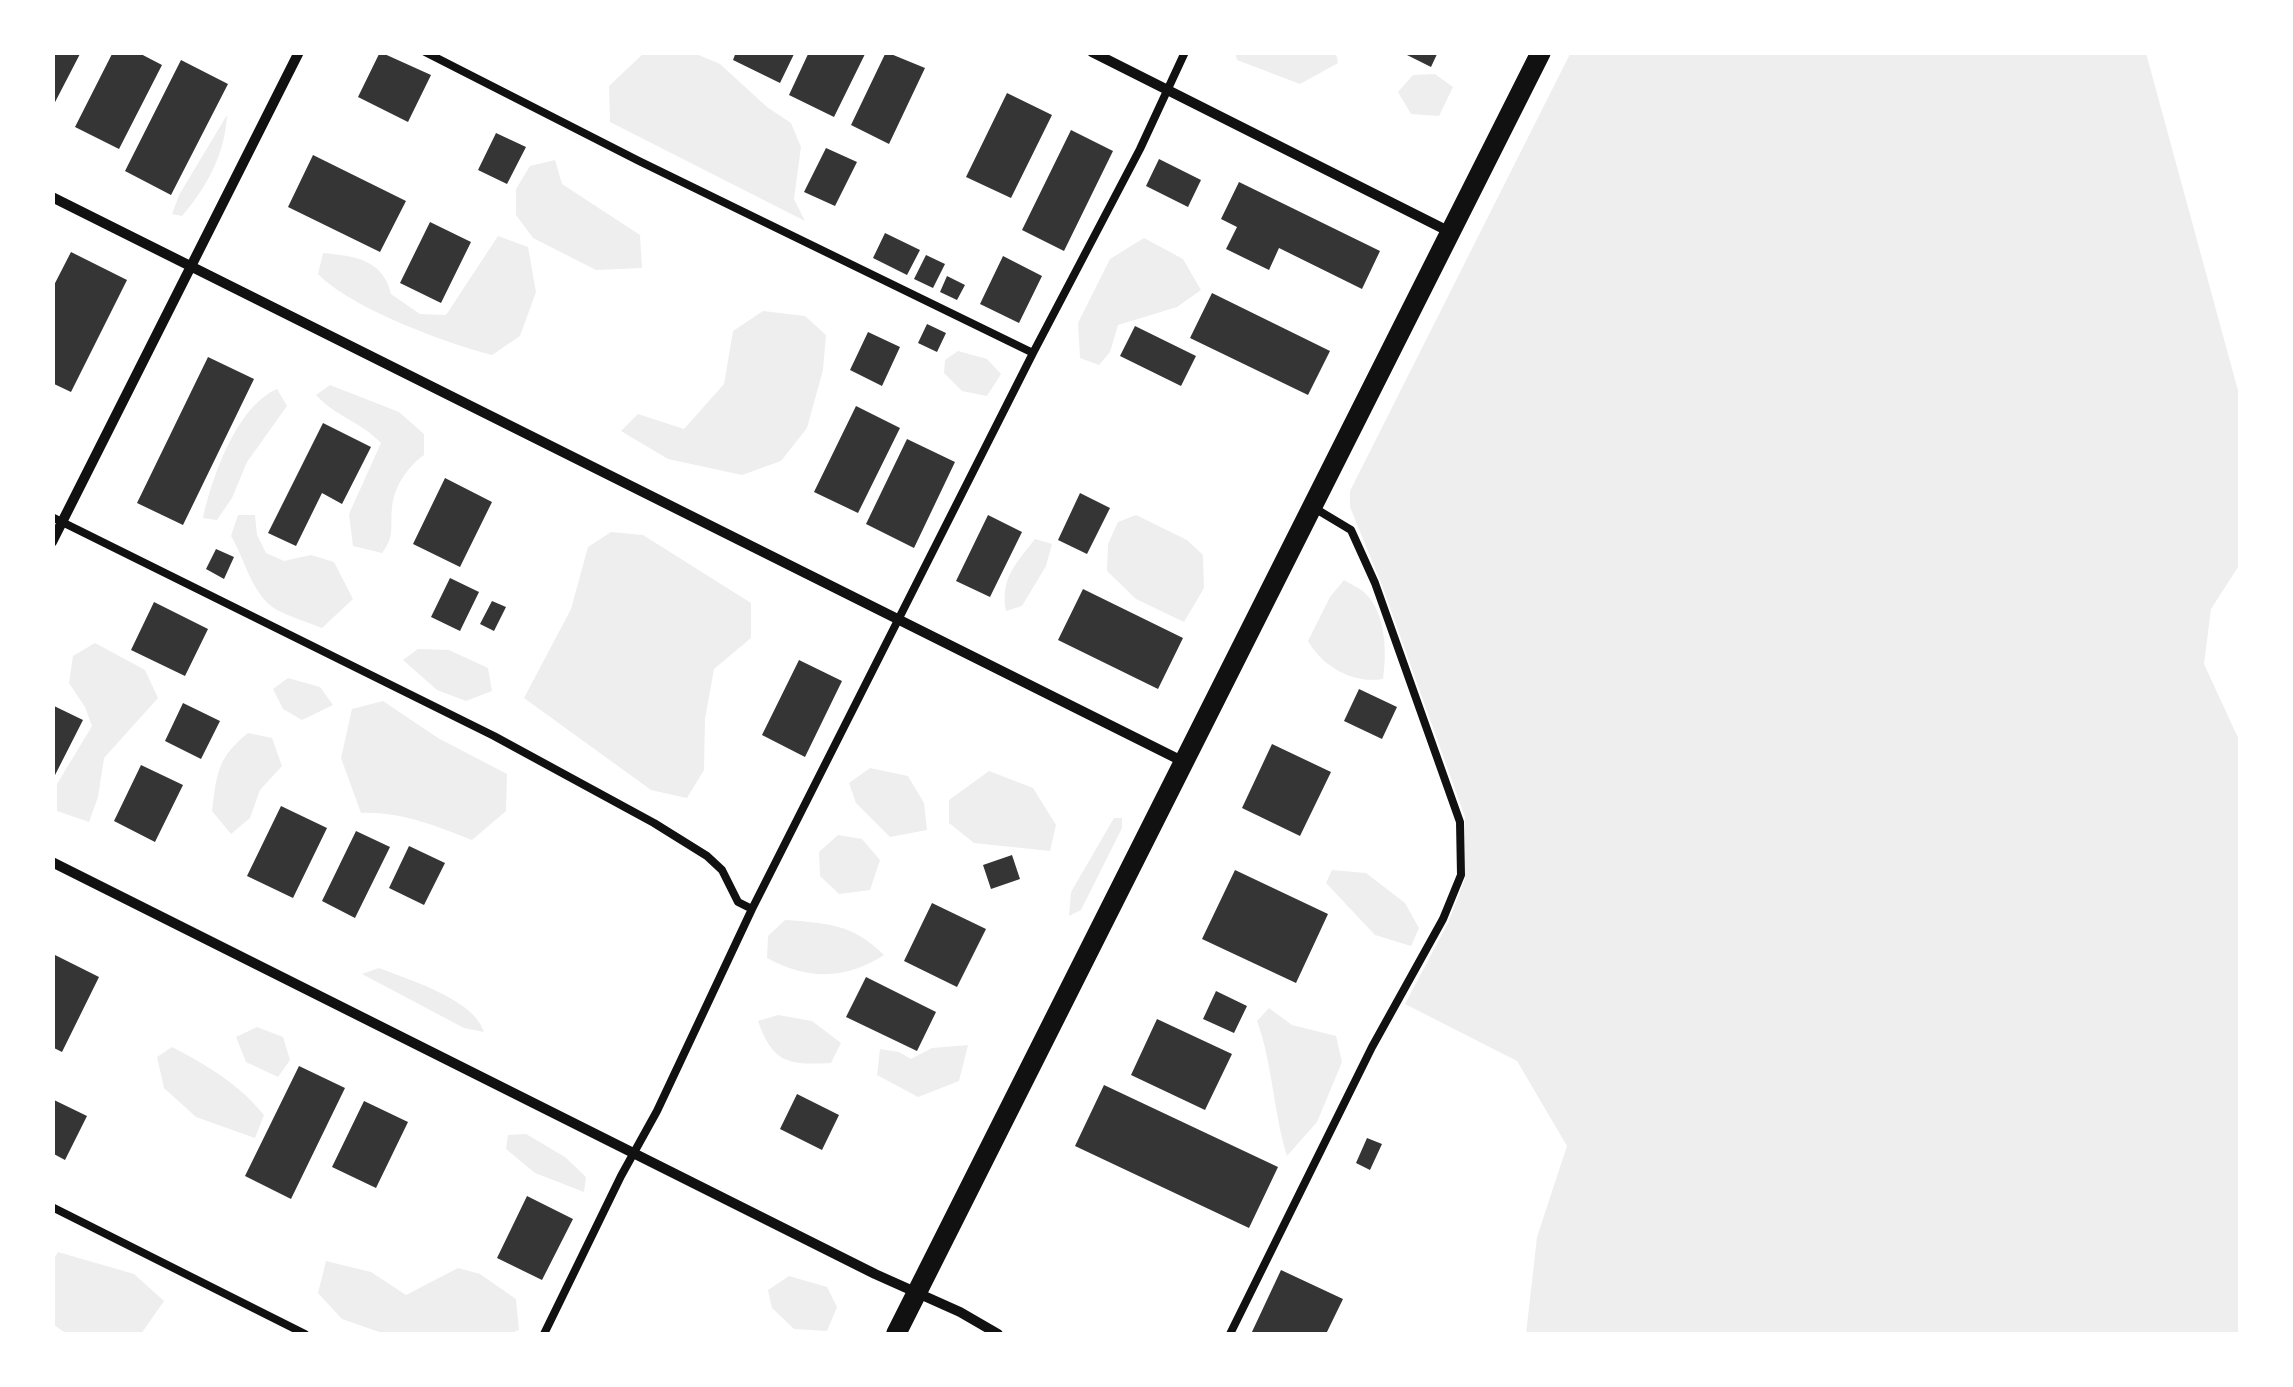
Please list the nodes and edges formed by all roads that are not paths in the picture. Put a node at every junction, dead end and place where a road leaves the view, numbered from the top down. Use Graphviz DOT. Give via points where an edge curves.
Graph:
graph roads {
  1 [pos="299,52"];
  2 [pos="425,52"];
  3 [pos="1092,52"];
  4 [pos="1185,52"];
  5 [pos="1541,52"];
  6 [pos="1167,90"];
  7 [pos="52,198"];
  8 [pos="1450,232"];
  9 [pos="192,266"];
  10 [pos="1033,353"];
  11 [pos="1312,507"];
  12 [pos="58,520"];
  13 [pos="52,542"];
  14 [pos="898,619"];
  15 [pos="1184,762"];
  16 [pos="52,862"];
  17 [pos="752,909"];
  18 [pos="633,1153"];
  19 [pos="52,1207"];
  20 [pos="917,1293"];
  21 [pos="305,1334"];
  22 [pos="544,1334"];
  23 [pos="896,1334"];
  24 [pos="998,1334"];
  25 [pos="1230,1334"];
  1 -- 9 [label="street"];
  2 -- 10 [label="lane"];
  3 -- 6 [label="street"];
  4 -- 6 [label="lane"];
  5 -- 8 [label="main road"];
  6 -- 8 [label="street"];
  6 -- 10 [label="lane"];
  7 -- 9 [label="street"];
  8 -- 11 [label="main road"];
  9 -- 12 [label="street"];
  9 -- 14 [label="street"];
  10 -- 14 [label="lane"];
  11 -- 15 [label="main road"];
  11 -- 25 [label="lane" via="1351,530 1375,583 1460,822 1460,874"];
  12 -- 13 [label="street"];
  12 -- 17 [label="lane" via="494,736 654,823 708,856 738,902"];
  14 -- 15 [label="street"];
  14 -- 17 [label="lane"];
  15 -- 20 [label="main road"];
  16 -- 18 [label="street"];
  17 -- 18 [label="lane"];
  18 -- 20 [label="street"];
  18 -- 22 [label="lane"];
  19 -- 21 [label="lane"];
  20 -- 23 [label="main road"];
  20 -- 24 [label="street"];
}
